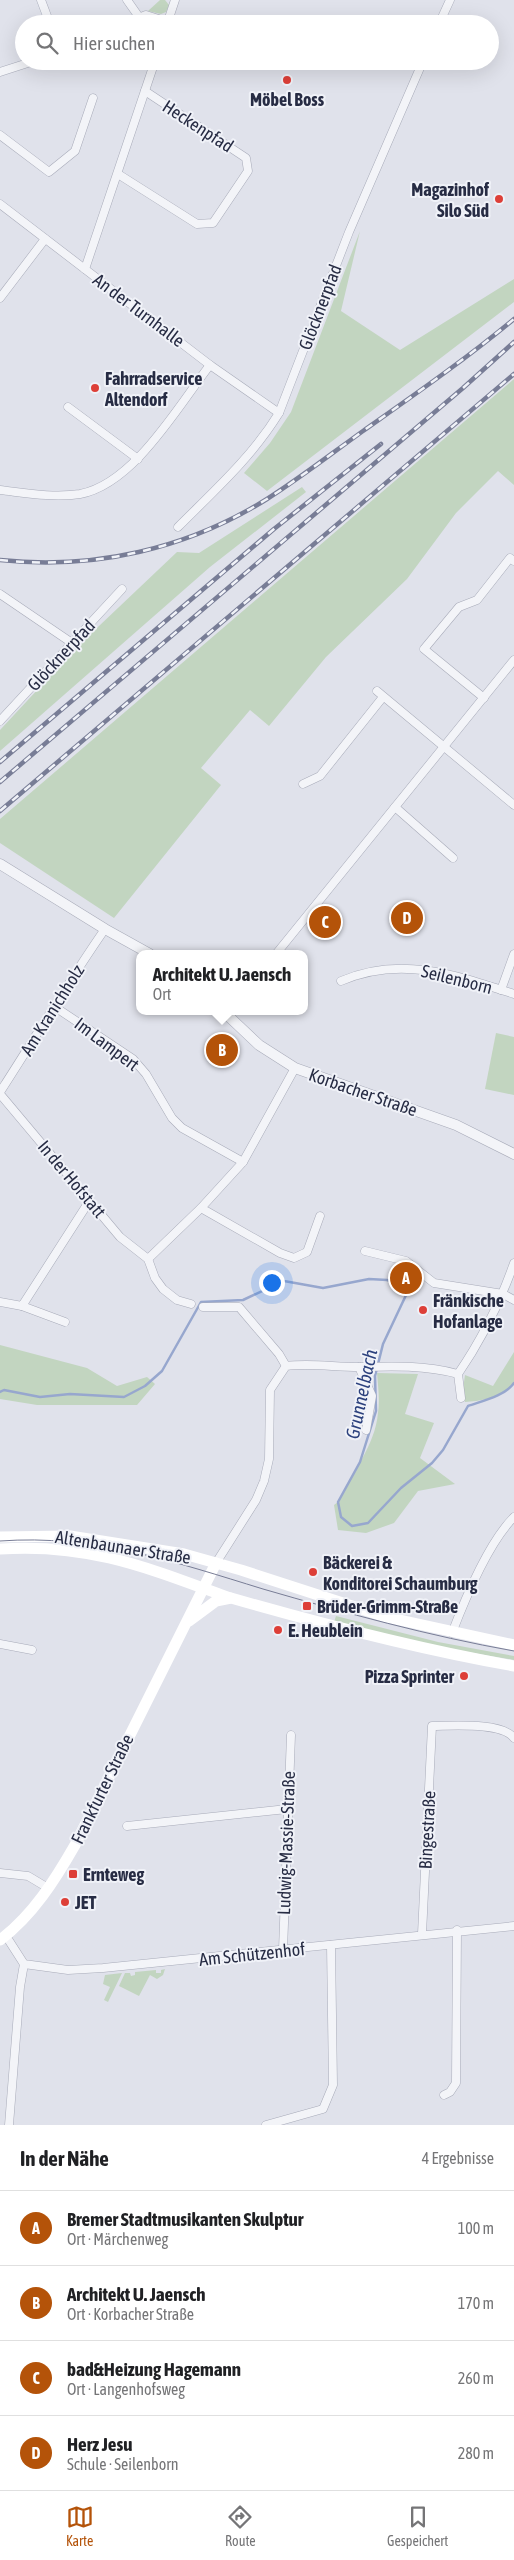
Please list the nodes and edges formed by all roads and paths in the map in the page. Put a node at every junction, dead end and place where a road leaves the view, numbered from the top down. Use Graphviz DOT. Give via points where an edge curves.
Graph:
graph roads {
  1 [pos="41,0"];
  2 [pos="127,0"];
  3 [pos="175,0"];
  4 [pos="450,0"];
  5 [pos="47,15"];
  6 [pos="138,15"];
  7 [pos="170,15"];
  8 [pos="444,15"];
  9 [pos="15,67"];
  10 [pos="152,70"];
  11 [pos="419,70"];
  12 [pos="0,72"];
  13 [pos="145,91"];
  14 [pos="93,98"];
  15 [pos="0,135"];
  16 [pos="118,174"];
  17 [pos="0,204"];
  18 [pos="45,239"];
  19 [pos="85,269"];
  20 [pos="0,298"];
  21 [pos="210,365"];
  22 [pos="68,407"];
  23 [pos="279,414"];
  24 [pos="138,459"];
  25 [pos="0,490"];
  26 [pos="178,528"];
  27 [pos="514,561"];
  28 [pos="122,589"];
  29 [pos="0,594"];
  30 [pos="72,643"];
  31 [pos="514,660"];
  32 [pos="377,692"];
  33 [pos="383,697"];
  34 [pos="484,698"];
  35 [pos="0,721"];
  36 [pos="444,746"];
  37 [pos="303,784"];
  38 [pos="514,805"];
  39 [pos="394,807"];
  40 [pos="453,858"];
  41 [pos="0,864"];
  42 [pos="105,929"];
  43 [pos="143,950"];
  44 [pos="279,950"];
  45 [pos="514,954"];
  46 [pos="341,981"];
  47 [pos="501,990"];
  48 [pos="514,994"];
  49 [pos="55,1007"];
  50 [pos="229,1015"];
  51 [pos="295,1068"];
  52 [pos="0,1093"];
  53 [pos="514,1154"];
  54 [pos="243,1162"];
  55 [pos="90,1200"];
  56 [pos="201,1208"];
  57 [pos="320,1216"];
  58 [pos="365,1251"];
  59 [pos="148,1259"];
  60 [pos="514,1263"];
  61 [pos="503,1294"];
  62 [pos="514,1300"];
  63 [pos="0,1302"];
  64 [pos="191,1304"];
  65 [pos="22,1306"];
  66 [pos="203,1307"];
  67 [pos="65,1322"];
  68 [pos="286,1366"];
  69 [pos="359,1367"];
  70 [pos="458,1374"];
  71 [pos="461,1398"];
  72 [pos="366,1430"];
  73 [pos="514,1517"];
  74 [pos="0,1537"];
  75 [pos="0,1549"];
  76 [pos="216,1563"];
  77 [pos="203,1588"];
  78 [pos="232,1598"];
  79 [pos="185,1625"];
  80 [pos="452,1633"];
  81 [pos="0,1644"];
  82 [pos="514,1645"];
  83 [pos="32,1650"];
  84 [pos="514,1666"];
  85 [pos="291,1735"];
  86 [pos="514,1738"];
  87 [pos="287,1809"];
  88 [pos="127,1826"];
  89 [pos="0,1873"];
  90 [pos="48,1888"];
  91 [pos="514,1926"];
  92 [pos="457,1930"];
  93 [pos="422,1934"];
  94 [pos="3,1938"];
  95 [pos="331,1945"];
  96 [pos="283,1950"];
  97 [pos="24,1964"];
  98 [pos="444,2095"];
  99 [pos="9,2125"];
  100 [pos="266,2125"];
  1 -- 5 [label="street"];
  2 -- 6 [label="street"];
  3 -- 7 [label="street"];
  4 -- 8 [label="street"];
  9 -- 12 [label="street"];
  10 -- 13 [label="street, Heckenpfad"];
  11 -- 23 [label="street, Glöcknerpfad" via="349,232"];
  13 -- 16 [label="street, Heckenpfad"];
  13 -- 16 [label="street, Heckenpfad" via="246,158 248,171 213,223 197,224"];
  14 -- 15 [label="street" via="74,151 49,172"];
  16 -- 19 [label="street, Heckenpfad"];
  17 -- 18 [label="street, An der Turnhalle"];
  18 -- 19 [label="street, An der Turnhalle"];
  18 -- 20 [label="street"];
  19 -- 21 [label="street, An der Turnhalle"];
  21 -- 23 [label="street, An der Turnhalle"];
  21 -- 24 [label="street"];
  22 -- 24 [label="street"];
  23 -- 26 [label="street, Glöcknerpfad" via="244,461"];
  24 -- 25 [label="street" via="117,478 80,494 48,496"];
  27 -- 34 [label="street" via="510,558 477,600 459,607 424,649"];
  28 -- 30 [label="street, Glöcknerpfad"];
  29 -- 30 [label="street"];
  30 -- 35 [label="street, Glöcknerpfad"];
  31 -- 34 [label="street"];
  32 -- 33 [label="street"];
  33 -- 36 [label="street"];
  33 -- 37 [label="street" via="320,776"];
  34 -- 36 [label="street"];
  36 -- 38 [label="street"];
  36 -- 39 [label="street"];
  39 -- 40 [label="street"];
  39 -- 44 [label="street"];
  41 -- 42 [label="street"];
  42 -- 43 [label="street"];
  42 -- 49 [label="street, Am Kranichholz"];
  45 -- 47 [label="street"];
  46 -- 47 [label="street, Seilenborn" via="364,971 415,967"];
  47 -- 48 [label="street, Seilenborn"];
  49 -- 52 [label="street, Am Kranichholz"];
  49 -- 54 [label="street, Im Lampert" via="133,1059 182,1128"];
  50 -- 51 [label="street, Korbacher Straße" via="259,1045"];
  51 -- 53 [label="street, Korbacher Straße" via="456,1125"];
  51 -- 54 [label="street"];
  52 -- 55 [label="street, In der Hofstatt"];
  54 -- 56 [label="street"];
  55 -- 59 [label="street, In der Hofstatt" via="120,1237"];
  55 -- 65 [label="street"];
  56 -- 57 [label="street" via="294,1258 307,1252"];
  56 -- 59 [label="street"];
  58 -- 61 [label="street" via="406,1260 434,1283"];
  59 -- 64 [label="street, In der Hofstatt" via="163,1289 177,1300"];
  60 -- 61 [label="street"];
  61 -- 62 [label="street"];
  61 -- 70 [label="street" via="481,1341"];
  63 -- 65 [label="street"];
  65 -- 67 [label="street"];
  66 -- 68 [label="street" via="239,1307"];
  68 -- 69 [label="street" via="308,1363"];
  68 -- 76 [label="street" via="270,1390 269,1459 264,1481 256,1500"];
  69 -- 70 [label="street" via="420,1367"];
  69 -- 72 [label="street" via="372,1396"];
  70 -- 71 [label="street"];
  73 -- 80 [label="street" via="490,1550"];
  74 -- 76 [label="main road, Altenbaunaer Straße" via="70,1536 184,1554"];
  75 -- 77 [label="main road, Altenbaunaer Straße" via="38,1548 95,1553"];
  76 -- 77 [label="main road, Frankfurter Straße"];
  76 -- 80 [label="main road" via="386,1617"];
  77 -- 78 [label="main road, Altenbaunaer Straße"];
  77 -- 79 [label="main road, Frankfurter Straße"];
  78 -- 79 [label="main road, Frankfurter Straße" via="216,1601"];
  78 -- 84 [label="main road" via="428,1650"];
  79 -- 90 [label="main road, Frankfurter Straße" via="75,1845"];
  80 -- 82 [label="main road"];
  81 -- 83 [label="street"];
  85 -- 87 [label="street, Ludwig-Massie-Straße"];
  86 -- 93 [label="street, Bingestraße" via="510,1733 484,1727 432,1726"];
  87 -- 88 [label="street"];
  87 -- 96 [label="street, Ludwig-Massie-Straße"];
  89 -- 90 [label="street" via="28,1876"];
  90 -- 94 [label="main road, Frankfurter Straße" via="27,1916"];
  91 -- 92 [label="street, Am Schützenhof"];
  92 -- 93 [label="street, Am Schützenhof"];
  92 -- 98 [label="street" via="456,2083"];
  93 -- 95 [label="street, Am Schützenhof"];
  94 -- 97 [label="street"];
  95 -- 96 [label="street, Am Schützenhof"];
  95 -- 100 [label="street" via="333,2085 323,2109"];
  96 -- 97 [label="street, Am Schützenhof" via="68,1970"];
  97 -- 99 [label="street"];
}
